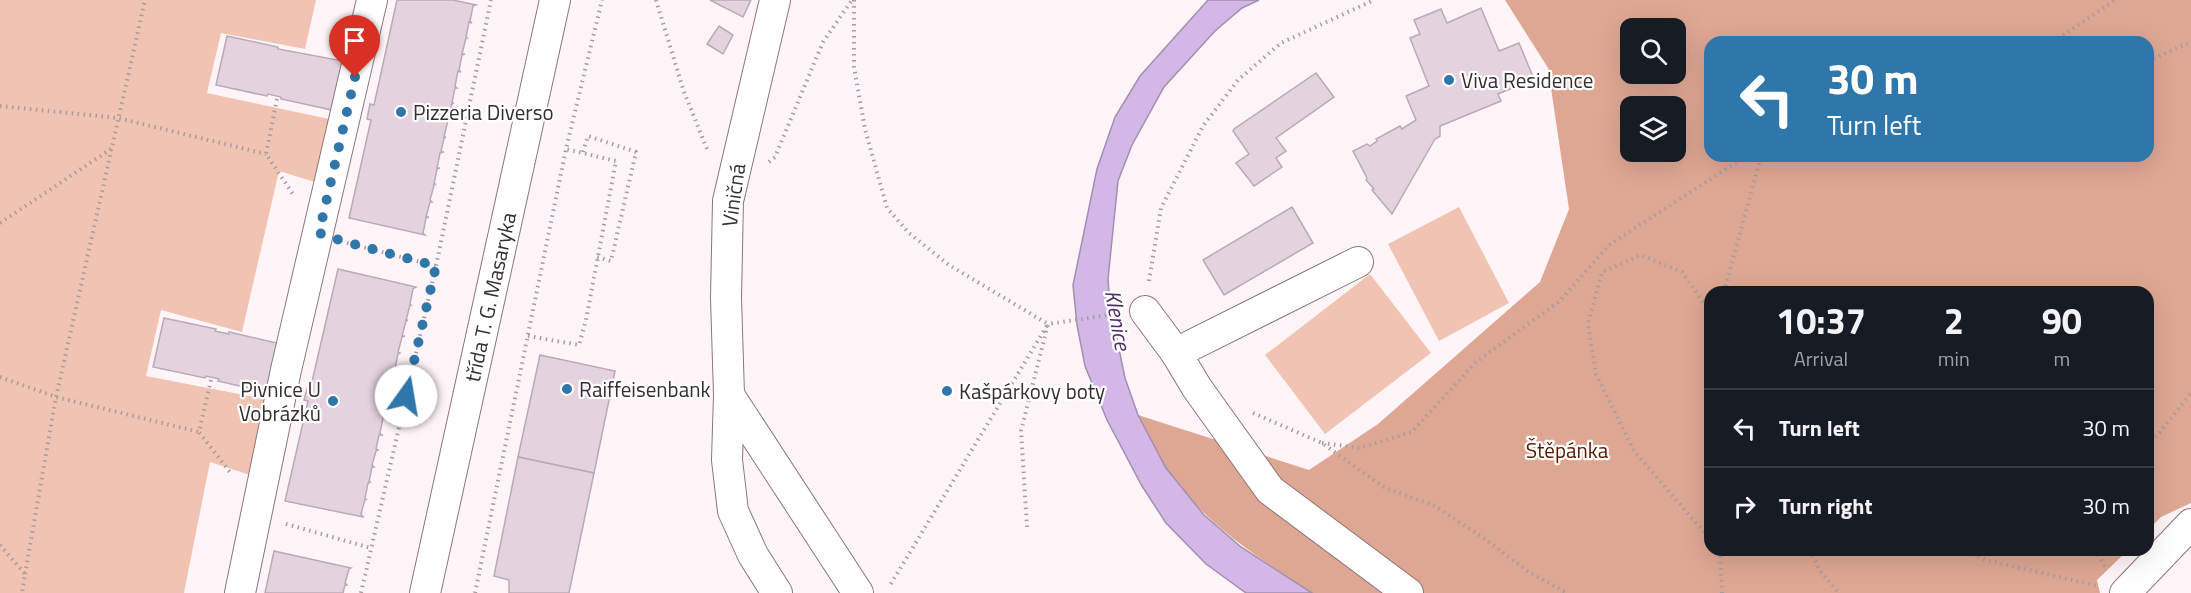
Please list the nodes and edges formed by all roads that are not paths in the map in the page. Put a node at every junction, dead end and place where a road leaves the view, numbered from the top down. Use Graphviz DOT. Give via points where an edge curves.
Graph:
graph roads {
  1 [pos="372,0"];
  2 [pos="555,0"];
  3 [pos="775,0"];
  4 [pos="1358,261"];
  5 [pos="1131,312"];
  6 [pos="1176,353"];
  7 [pos="729,395"];
  8 [pos="2191,524"];
  9 [pos="753,555"];
  10 [pos="240,593"];
  11 [pos="425,593"];
  12 [pos="757,593"];
  13 [pos="777,593"];
  14 [pos="858,593"];
  15 [pos="1408,593"];
  16 [pos="2125,593"];
  1 -- 10 [label="street" via="286,370"];
  2 -- 11 [label="street, třída T. G. Masaryka"];
  3 -- 7 [label="street, Viničná" via="728,201"];
  4 -- 6 [label="street"];
  5 -- 6 [label="street"];
  6 -- 15 [label="street" via="1270,490"];
  7 -- 9 [label="street, Viničná" via="727,460 733,511"];
  7 -- 14 [label="street"];
  8 -- 16 [label="street"];
  9 -- 12 [label="street"];
  9 -- 13 [label="street, Viničná"];
}
